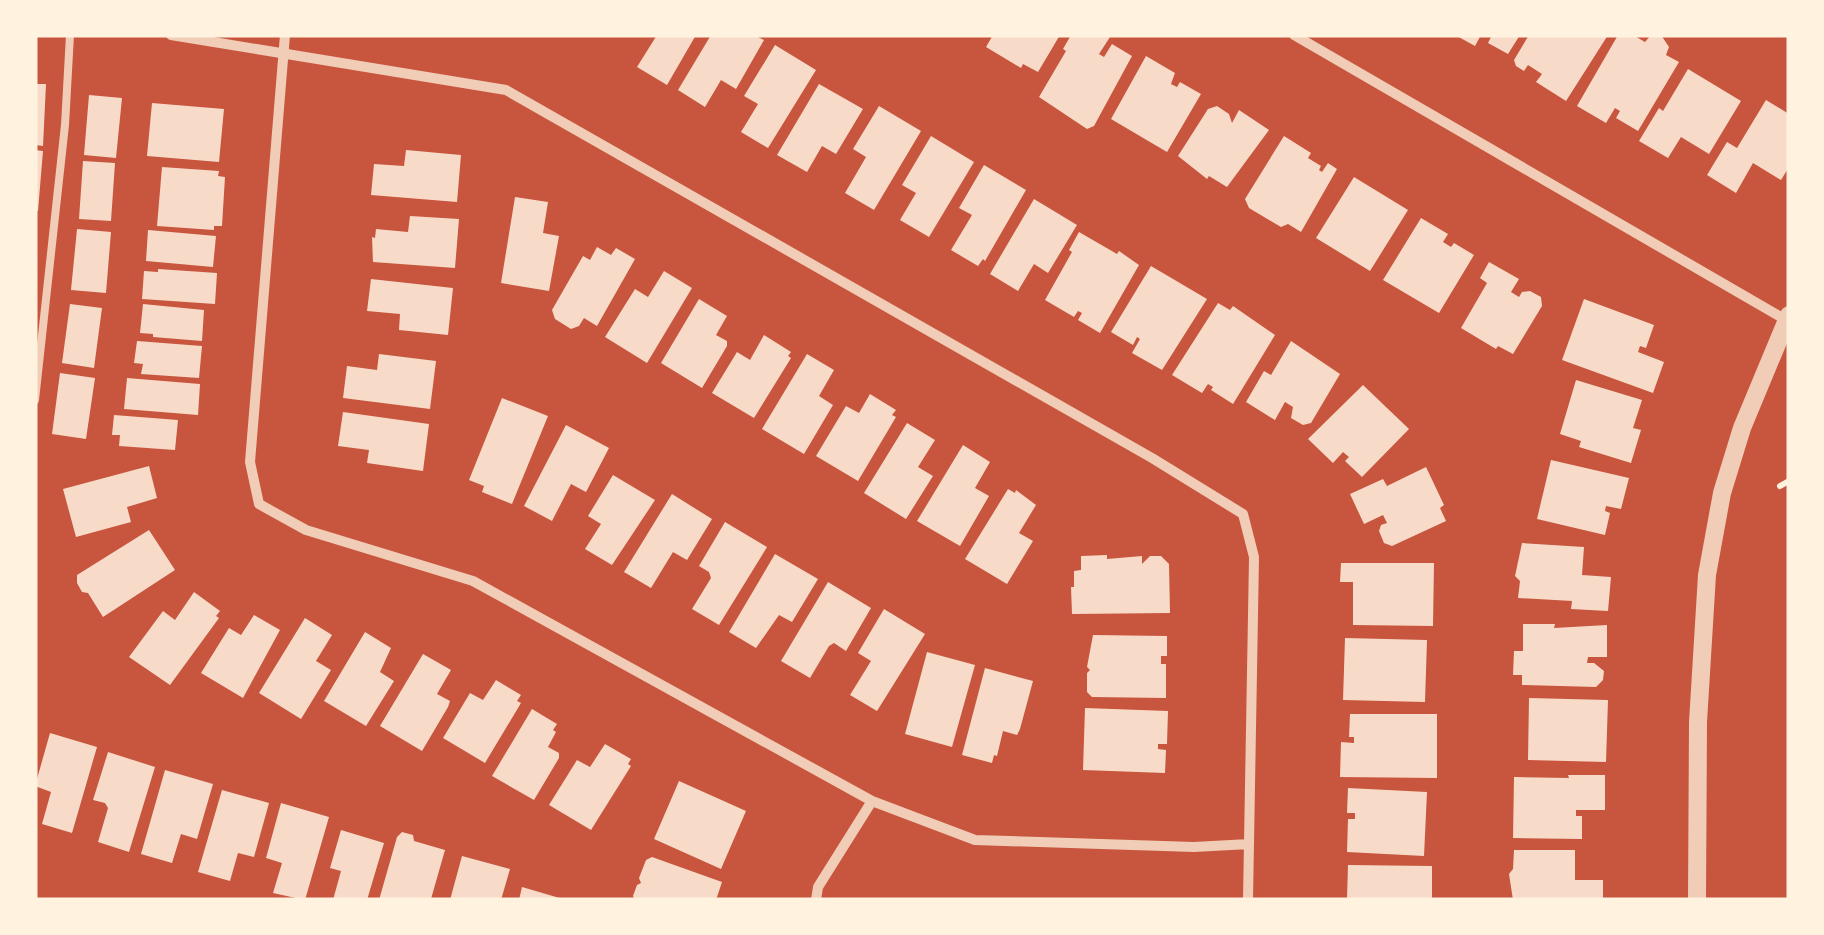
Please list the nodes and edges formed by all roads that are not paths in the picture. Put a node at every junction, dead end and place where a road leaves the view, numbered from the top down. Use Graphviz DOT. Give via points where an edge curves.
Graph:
graph roads {
  1 [pos="70,35"];
  2 [pos="171,35"];
  3 [pos="285,35"];
  4 [pos="1294,35"];
  5 [pos="285,53"];
  6 [pos="1788,317"];
  7 [pos="35,400"];
  8 [pos="872,801"];
  9 [pos="1248,844"];
  10 [pos="816,900"];
  11 [pos="1248,900"];
  12 [pos="1697,900"];
  1 -- 7 [label="lane"];
  2 -- 5 [label="street"];
  3 -- 5 [label="street"];
  4 -- 6 [label="street"];
  5 -- 8 [label="street" via="250,462 259,504 306,530 473,581"];
  5 -- 9 [label="street" via="506,90 1243,514 1254,557"];
  6 -- 12 [label="street" via="1742,428 1707,575"];
  8 -- 9 [label="street" via="975,840"];
  8 -- 10 [label="street"];
  9 -- 11 [label="street"];
}
